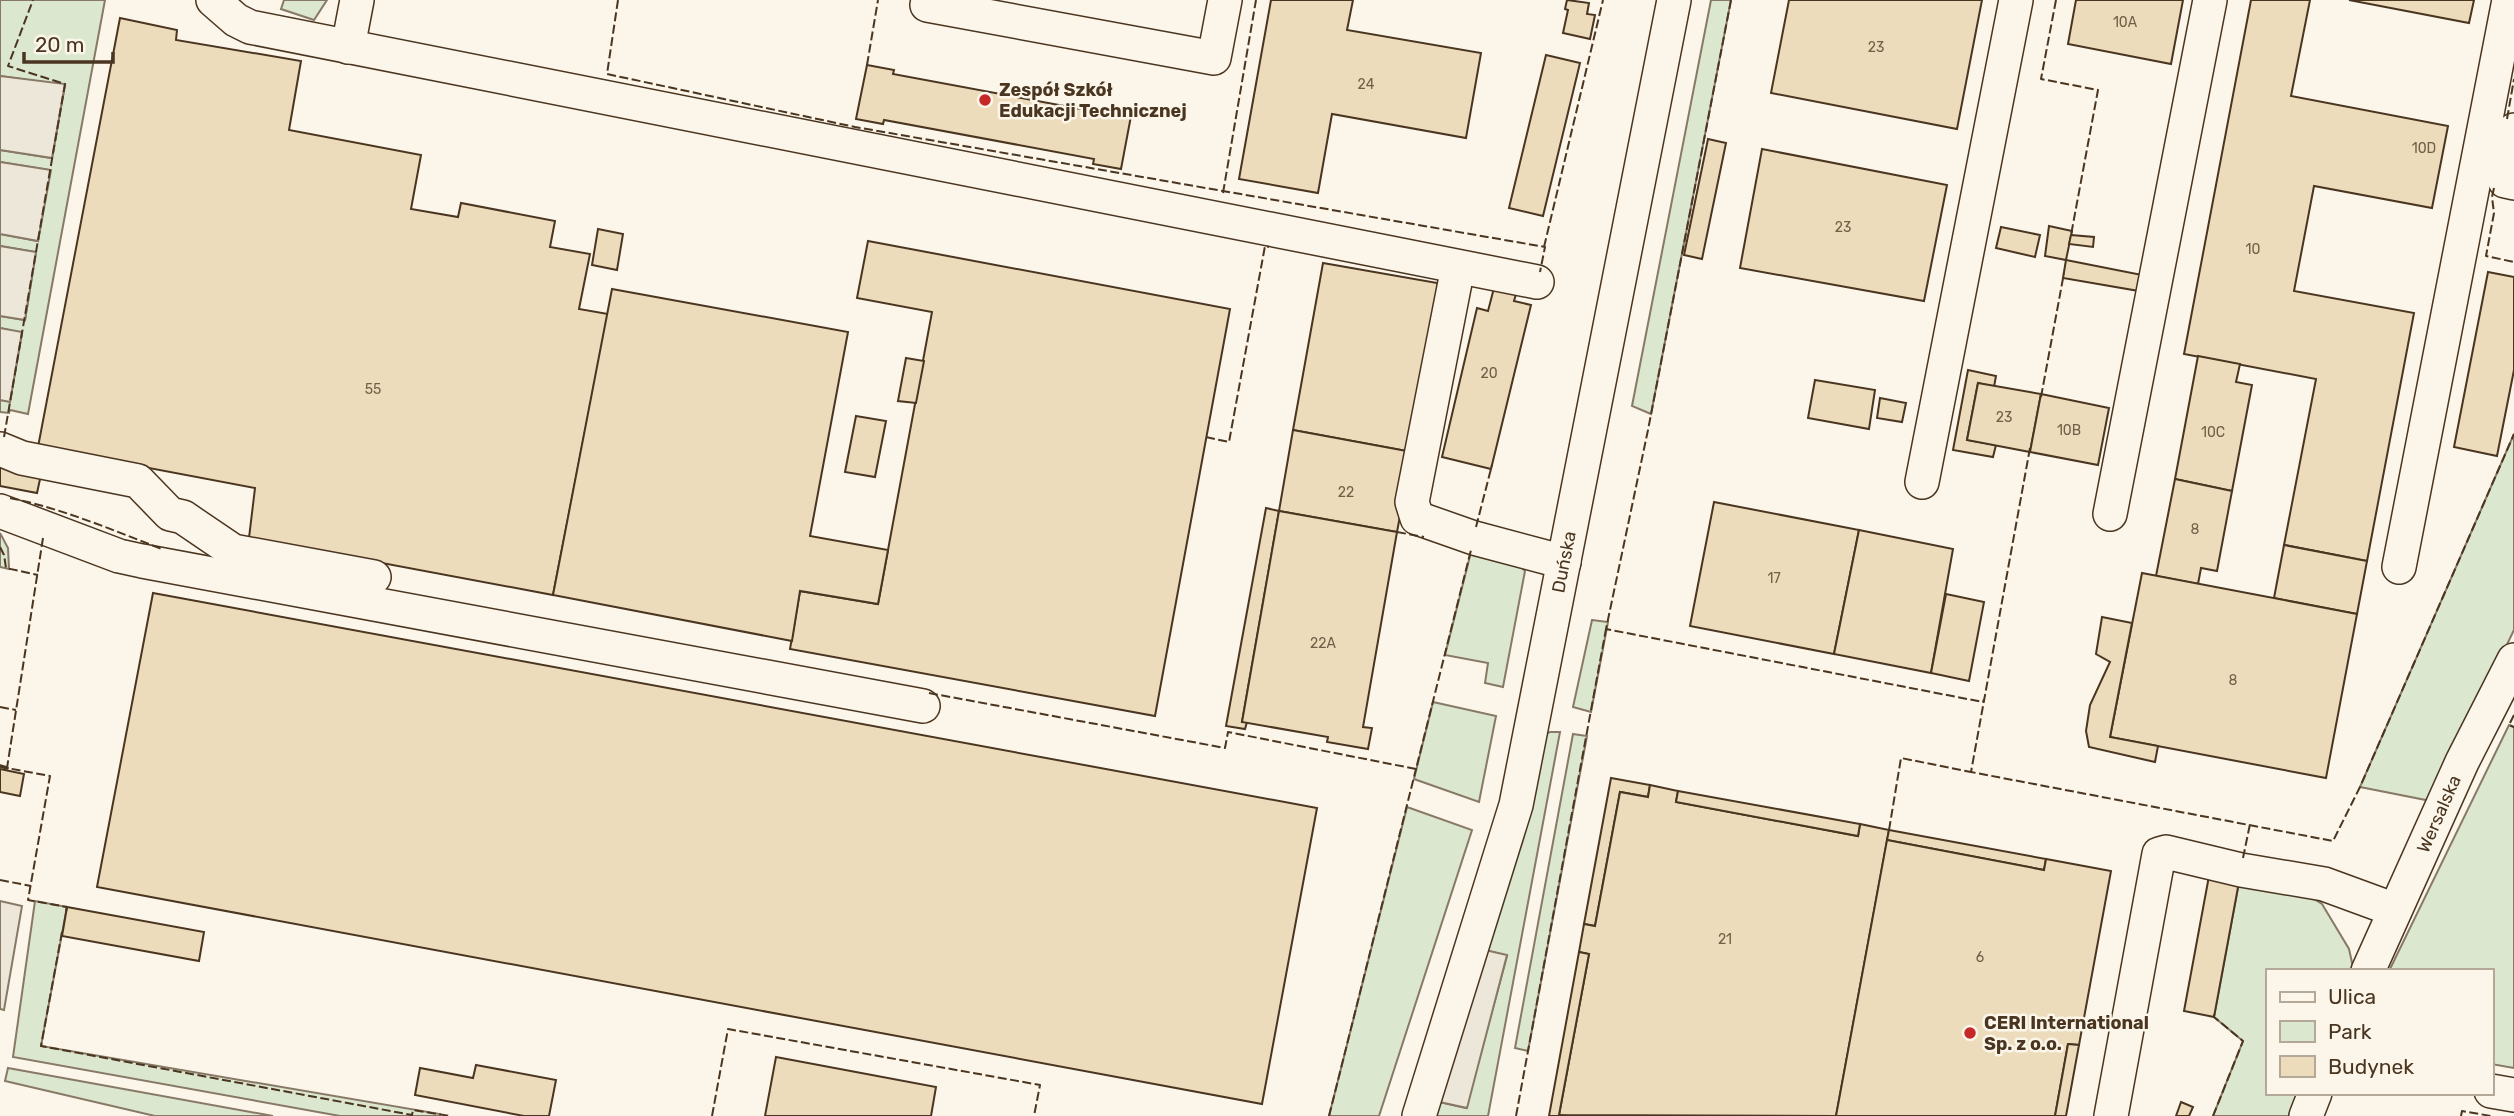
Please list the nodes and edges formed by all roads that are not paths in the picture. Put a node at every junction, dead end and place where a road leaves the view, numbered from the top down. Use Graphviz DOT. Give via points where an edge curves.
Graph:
graph roads {
  1 [pos="213,0"];
  2 [pos="357,0"];
  3 [pos="1225,0"];
  4 [pos="1674,0"];
  5 [pos="2016,0"];
  6 [pos="2210,0"];
  7 [pos="2510,0"];
  8 [pos="927,5"];
  9 [pos="348,47"];
  10 [pos="2514,130"];
  11 [pos="2514,183"];
  12 [pos="1458,267"];
  13 [pos="1537,282"];
  14 [pos="0,449"];
  15 [pos="1922,482"];
  16 [pos="0,511"];
  17 [pos="2110,514"];
  18 [pos="1564,562"];
  19 [pos="2399,567"];
  20 [pos="374,577"];
  21 [pos="2514,660"];
  22 [pos="923,706"];
  23 [pos="2395,910"];
  24 [pos="2369,969"];
  25 [pos="2493,1091"];
  26 [pos="2314,1095"];
  27 [pos="2514,1095"];
  28 [pos="1419,1116"];
  29 [pos="2111,1116"];
  30 [pos="2306,1116"];
  1 -- 9 [label="street" via="250,27"];
  2 -- 9 [label="street"];
  3 -- 8 [label="street" via="1214,58"];
  4 -- 18 [label="street, Duńska"];
  5 -- 15 [label="street"];
  6 -- 17 [label="street"];
  7 -- 19 [label="street"];
  9 -- 12 [label="street"];
  10 -- 11 [label="street" via="2505,181"];
  12 -- 13 [label="street"];
  12 -- 18 [label="street" via="1413,509 1417,518 1428,522"];
  14 -- 20 [label="street" via="22,458 138,481 170,514 183,517 233,551"];
  16 -- 22 [label="street" via="142,561"];
  18 -- 28 [label="street, Duńska" via="1509,832"];
  21 -- 23 [label="street, Wersalska"];
  23 -- 24 [label="street, Wersalska"];
  23 -- 29 [label="street" via="2324,884 2159,853"];
  25 -- 27 [label="street"];
  26 -- 30 [label="street"];
}
